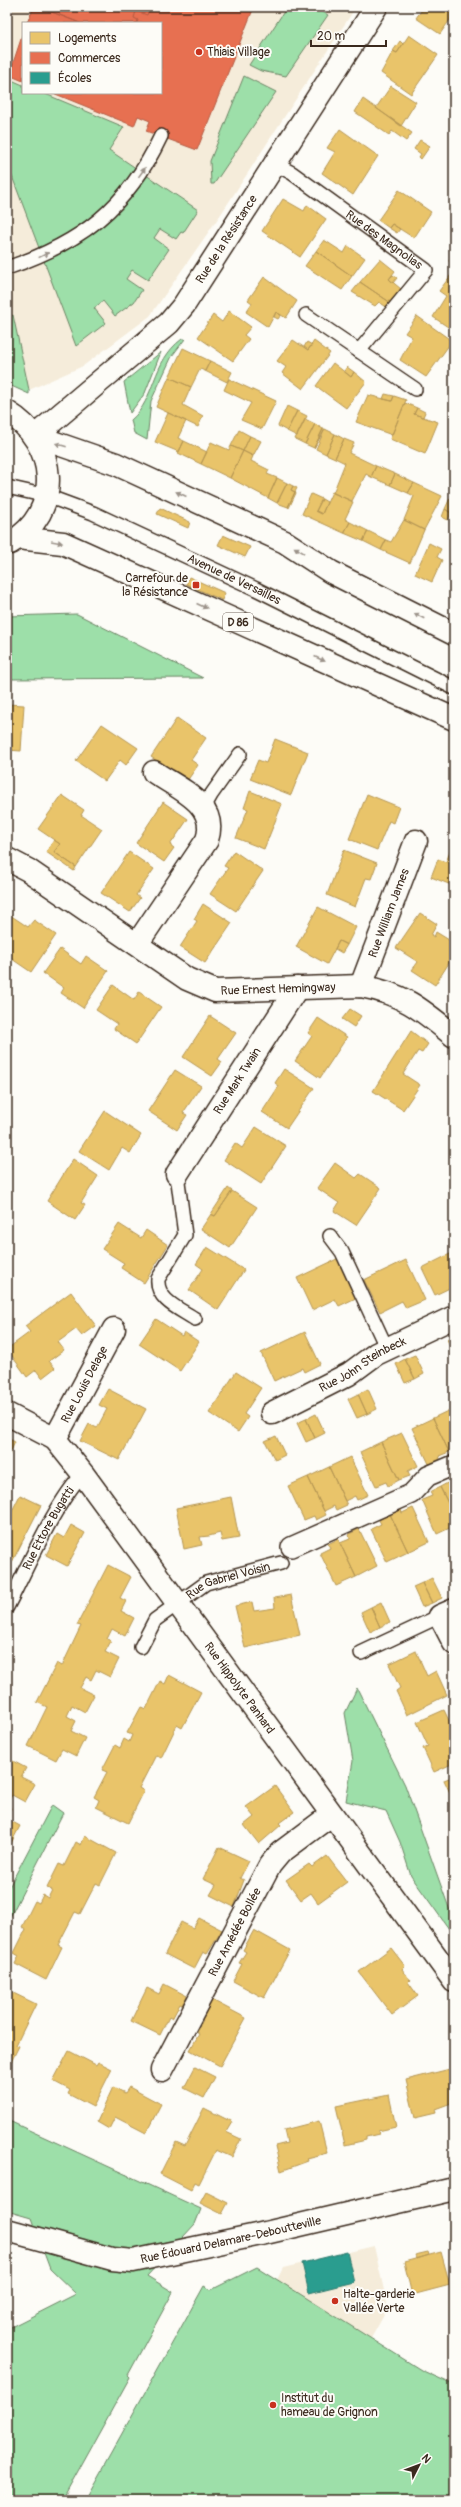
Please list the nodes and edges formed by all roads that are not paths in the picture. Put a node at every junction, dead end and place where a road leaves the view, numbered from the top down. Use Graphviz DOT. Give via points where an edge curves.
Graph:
graph roads {
  1 [pos="376,7"];
  2 [pos="160,136"];
  3 [pos="275,164"];
  4 [pos="7,268"];
  5 [pos="306,315"];
  6 [pos="359,351"];
  7 [pos="415,389"];
  8 [pos="7,412"];
  9 [pos="35,436"];
  10 [pos="7,487"];
  11 [pos="47,496"];
  12 [pos="13,541"];
  13 [pos="454,634"];
  14 [pos="454,688"];
  15 [pos="454,719"];
  16 [pos="240,754"];
  17 [pos="154,772"];
  18 [pos="207,812"];
  19 [pos="416,841"];
  20 [pos="7,859"];
  21 [pos="137,944"];
  22 [pos="361,986"];
  23 [pos="297,988"];
  24 [pos="454,1036"];
  25 [pos="177,1174"];
  26 [pos="330,1236"];
  27 [pos="454,1317"];
  28 [pos="195,1319"];
  29 [pos="114,1329"];
  30 [pos="387,1349"];
  31 [pos="272,1413"];
  32 [pos="7,1414"];
  33 [pos="54,1439"];
  34 [pos="454,1465"];
  35 [pos="83,1474"];
  36 [pos="291,1547"];
  37 [pos="281,1563"];
  38 [pos="178,1603"];
  39 [pos="7,1607"];
  40 [pos="447,1613"];
  41 [pos="454,1643"];
  42 [pos="141,1647"];
  43 [pos="361,1653"];
  44 [pos="331,1815"];
  45 [pos="454,1981"];
  46 [pos="162,2070"];
  47 [pos="454,2189"];
  48 [pos="7,2230"];
  1 -- 3 [label="street, Rue de la Résistance"];
  4 -- 2 [label="lane, one-way" via="74,240 106,215 128,192 147,165"];
  3 -- 6 [label="lane, Rue des Magnolias" via="292,173 426,270"];
  3 -- 9 [label="street, Rue de la Résistance" via="197,286 169,323"];
  5 -- 6 [label="lane"];
  6 -- 7 [label="lane"];
  8 -- 9 [label="street, D 86"];
  9 -- 11 [label="street, D 86" via="46,459"];
  13 -- 9 [label="street, D 86, one-way" via="331,572 285,542 116,464"];
  10 -- 11 [label="lane, Avenue de Versailles"];
  11 -- 12 [label="street, D 86" via="35,520"];
  11 -- 14 [label="lane, Avenue de Versailles" via="93,513 256,589"];
  12 -- 15 [label="street, D 86, one-way" via="63,543"];
  16 -- 18 [label="lane" via="207,802"];
  17 -- 18 [label="street" via="203,805"];
  18 -- 21 [label="street" via="211,826 207,840"];
  19 -- 22 [label="street, Rue William James"];
  20 -- 21 [label="street, Rue Ernest Hemingway" via="28,870"];
  21 -- 23 [label="street, Rue Ernest Hemingway" via="187,978 215,991"];
  22 -- 23 [label="street, Rue Ernest Hemingway"];
  22 -- 24 [label="street, Rue Ernest Hemingway" via="385,990 400,996"];
  23 -- 25 [label="street, Rue Mark Twain"];
  25 -- 28 [label="lane" via="185,1235 158,1279 157,1287 162,1296"];
  26 -- 30 [label="lane" via="342,1252"];
  27 -- 30 [label="street, Rue John Steinbeck"];
  29 -- 33 [label="street, Rue Louis Delage"];
  30 -- 31 [label="street, Rue John Steinbeck" via="349,1374"];
  32 -- 33 [label="street, Rue Hippolyte Panhard"];
  33 -- 35 [label="street, Rue Hippolyte Panhard"];
  34 -- 36 [label="street" via="428,1476 410,1494"];
  35 -- 38 [label="street, Rue Hippolyte Panhard"];
  35 -- 39 [label="lane, Rue Ettore Bugatti" via="73,1484 60,1506"];
  37 -- 38 [label="lane, Rue Gabriel Voisin" via="206,1583"];
  38 -- 42 [label="lane, Rue Gabriel Voisin" via="155,1620"];
  38 -- 44 [label="street, Rue Hippolyte Panhard"];
  40 -- 41 [label="street"];
  40 -- 43 [label="lane"];
  44 -- 45 [label="street, Rue Hippolyte Panhard"];
  44 -- 46 [label="street, Rue Amédée Bollée" via="280,1853 270,1865"];
  47 -- 48 [label="street, Rue Édouard Delamare-Deboutteville" via="133,2261 112,2260"];
}
